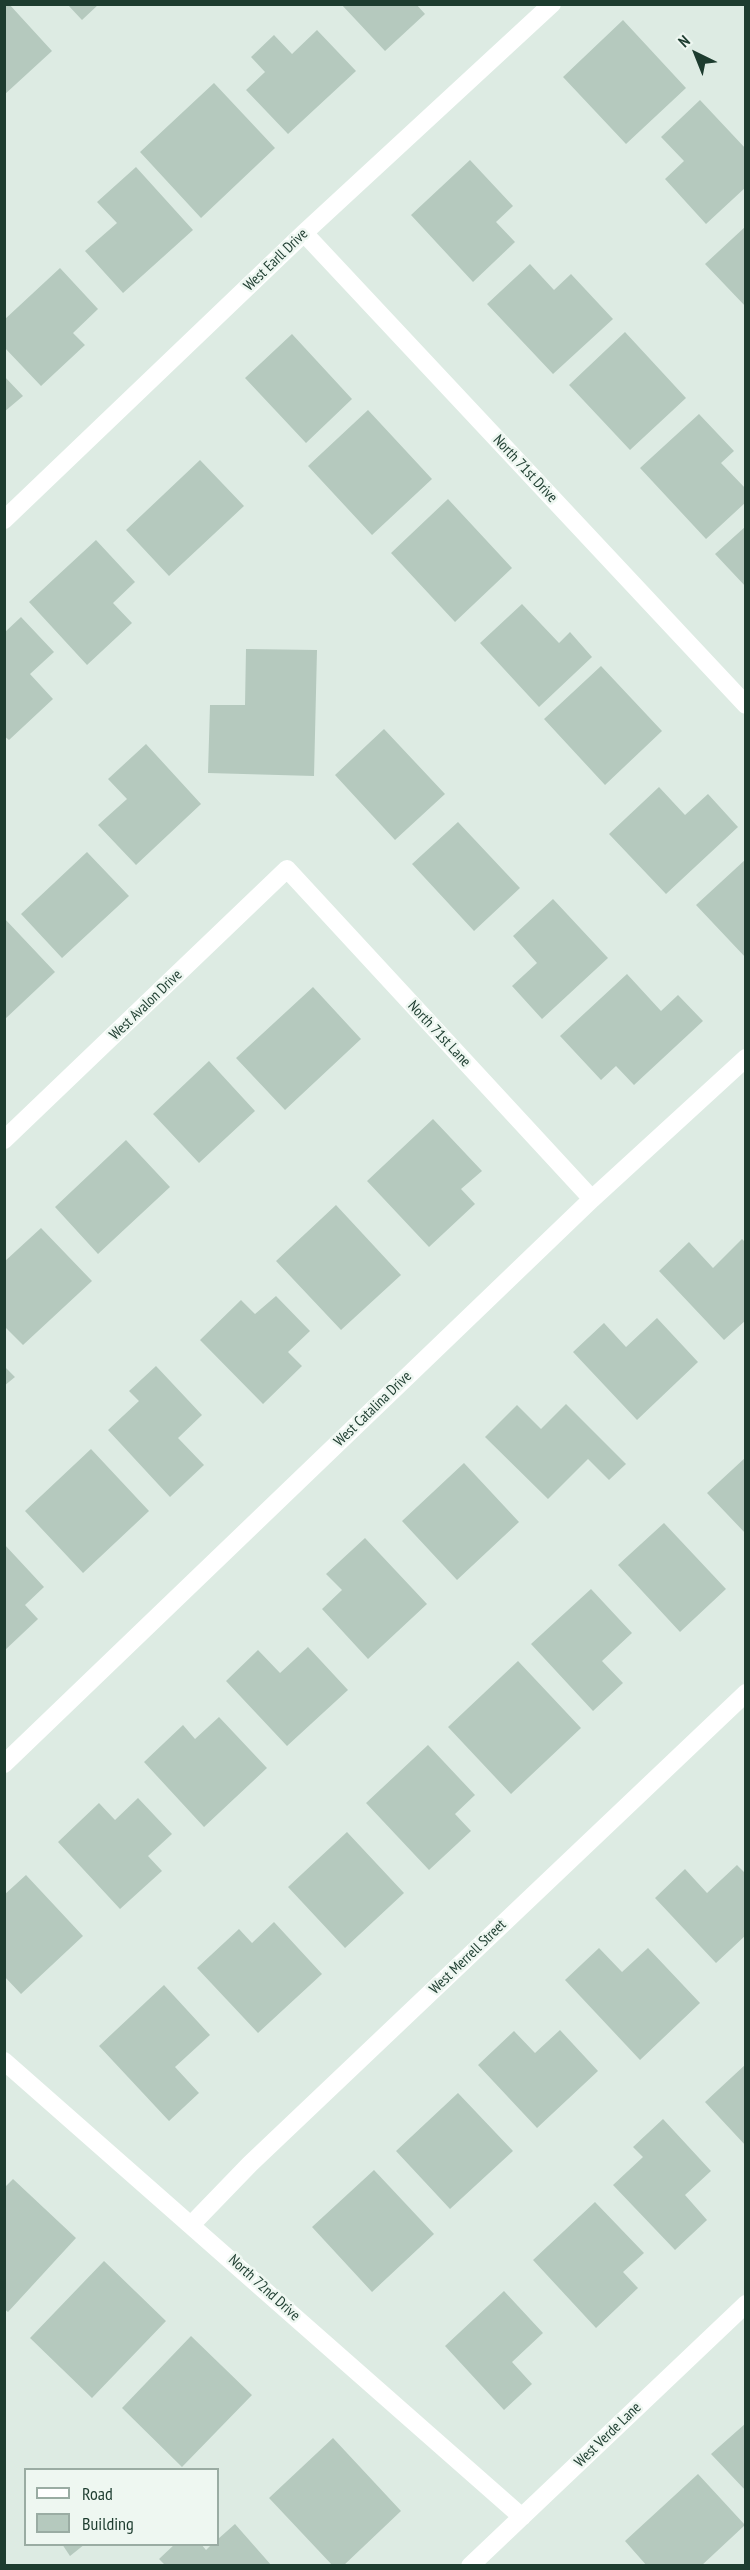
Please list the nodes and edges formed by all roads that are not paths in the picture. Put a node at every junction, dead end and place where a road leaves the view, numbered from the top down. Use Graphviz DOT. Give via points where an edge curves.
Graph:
graph roads {
  1 [pos="552,4"];
  2 [pos="304,233"];
  3 [pos="4,520"];
  4 [pos="746,705"];
  5 [pos="286,869"];
  6 [pos="746,1058"];
  7 [pos="4,1140"];
  8 [pos="592,1199"];
  9 [pos="746,1692"];
  10 [pos="4,1764"];
  11 [pos="4,2061"];
  12 [pos="192,2224"];
  13 [pos="746,2304"];
  14 [pos="522,2517"];
  15 [pos="470,2565"];
  1 -- 2 [label="street, West Earll Drive"];
  2 -- 3 [label="street, West Earll Drive"];
  2 -- 4 [label="street, North 71st Drive"];
  5 -- 7 [label="street, West Avalon Drive"];
  5 -- 8 [label="street, North 71st Lane"];
  6 -- 8 [label="street, West Catalina Drive"];
  8 -- 10 [label="street, West Catalina Drive"];
  9 -- 12 [label="street, West Merrell Street" via="250,2164"];
  11 -- 12 [label="street, North 72nd Drive"];
  12 -- 14 [label="street, North 72nd Drive"];
  13 -- 14 [label="street, West Verde Lane"];
  14 -- 15 [label="street, West Verde Lane"];
}
